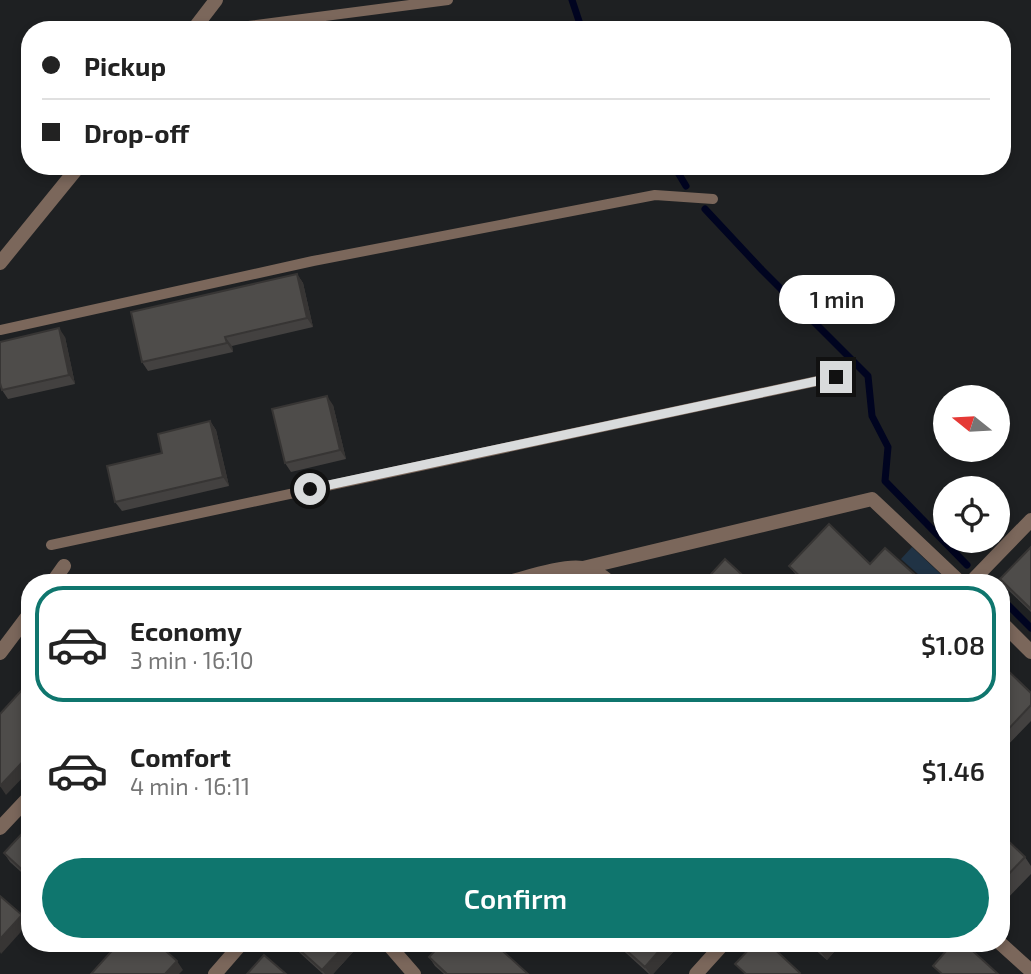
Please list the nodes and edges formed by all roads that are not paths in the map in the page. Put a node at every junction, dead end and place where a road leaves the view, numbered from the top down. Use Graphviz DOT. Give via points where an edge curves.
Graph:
graph roads {
  1 [pos="216,0"];
  2 [pos="448,0"];
  3 [pos="200,21"];
  4 [pos="286,21"];
  5 [pos="72,175"];
  6 [pos="713,199"];
  7 [pos="0,263"];
  8 [pos="0,330"];
  9 [pos="836,377"];
  10 [pos="1031,520"];
  11 [pos="51,545"];
  12 [pos="64,566"];
  13 [pos="583,568"];
  14 [pos="58,574"];
  15 [pos="545,574"];
  16 [pos="599,574"];
  17 [pos="951,574"];
  18 [pos="979,574"];
  19 [pos="21,625"];
  20 [pos="1010,631"];
  21 [pos="1031,652"];
  22 [pos="0,653"];
  23 [pos="21,806"];
  24 [pos="0,828"];
  25 [pos="234,952"];
  26 [pos="395,952"];
  27 [pos="716,952"];
  28 [pos="1010,952"];
  29 [pos="1031,971"];
  30 [pos="215,974"];
  31 [pos="414,974"];
  32 [pos="696,974"];
  1 -- 3 [label="street"];
  2 -- 4 [label="lane"];
  5 -- 7 [label="street"];
  6 -- 8 [label="lane" via="655,195 313,261"];
  9 -- 11 [label="lane"];
  10 -- 18 [label="street"];
  12 -- 14 [label="street"];
  13 -- 15 [label="street"];
  13 -- 16 [label="street"];
  13 -- 17 [label="street" via="872,499"];
  19 -- 22 [label="street"];
  20 -- 21 [label="street"];
  23 -- 24 [label="street"];
  25 -- 30 [label="street"];
  26 -- 31 [label="street"];
  27 -- 32 [label="street"];
  28 -- 29 [label="street"];
}
